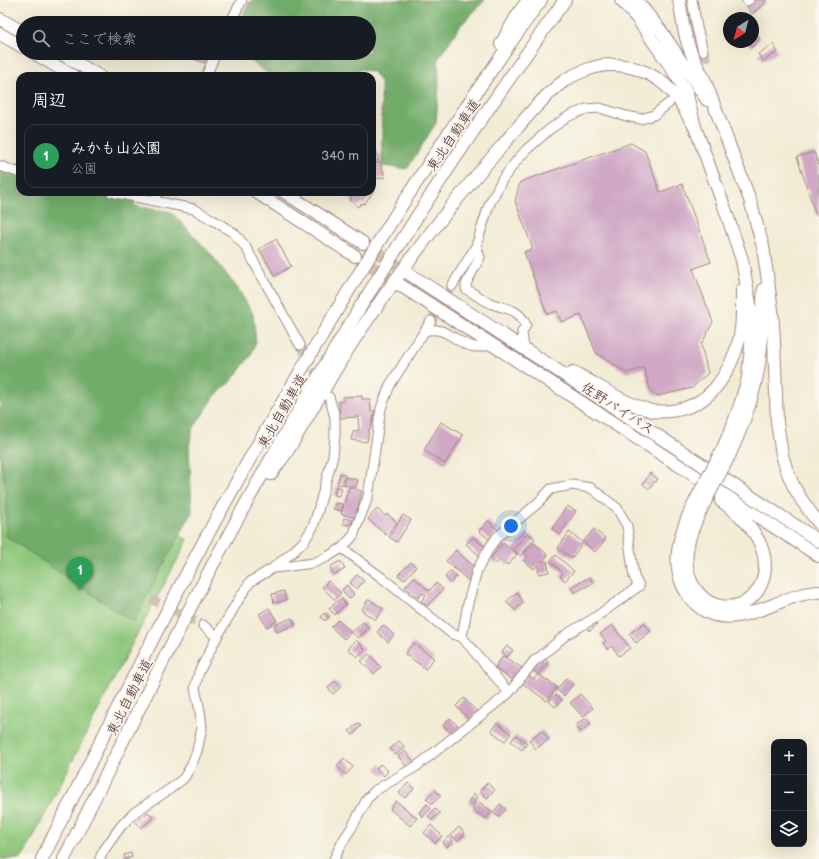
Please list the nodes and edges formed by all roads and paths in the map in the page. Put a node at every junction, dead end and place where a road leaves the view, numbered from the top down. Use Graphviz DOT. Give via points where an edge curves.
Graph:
graph roads {
  1 [pos="242,0"];
  2 [pos="528,0"];
  3 [pos="541,0"];
  4 [pos="565,0"];
  5 [pos="621,0"];
  6 [pos="636,0"];
  7 [pos="679,0"];
  8 [pos="692,0"];
  9 [pos="234,16"];
  10 [pos="0,19"];
  11 [pos="16,28"];
  12 [pos="0,34"];
  13 [pos="16,43"];
  14 [pos="703,50"];
  15 [pos="46,60"];
  16 [pos="72,60"];
  17 [pos="213,60"];
  18 [pos="66,72"];
  19 [pos="92,72"];
  20 [pos="208,72"];
  21 [pos="469,103"];
  22 [pos="669,103"];
  23 [pos="718,116"];
  24 [pos="695,127"];
  25 [pos="0,166"];
  26 [pos="16,172"];
  27 [pos="130,196"];
  28 [pos="156,196"];
  29 [pos="262,196"];
  30 [pos="290,196"];
  31 [pos="154,201"];
  32 [pos="363,243"];
  33 [pos="476,246"];
  34 [pos="355,256"];
  35 [pos="742,260"];
  36 [pos="766,270"];
  37 [pos="408,273"];
  38 [pos="400,285"];
  39 [pos="452,286"];
  40 [pos="431,321"];
  41 [pos="425,331"];
  42 [pos="492,344"];
  43 [pos="300,345"];
  44 [pos="524,349"];
  45 [pos="542,360"];
  46 [pos="330,397"];
  47 [pos="575,398"];
  48 [pos="726,453"];
  49 [pos="702,498"];
  50 [pos="236,523"];
  51 [pos="819,523"];
  52 [pos="819,541"];
  53 [pos="342,548"];
  54 [pos="819,556"];
  55 [pos="273,568"];
  56 [pos="819,592"];
  57 [pos="203,625"];
  58 [pos="462,636"];
  59 [pos="217,637"];
  60 [pos="509,693"];
  61 [pos="42,859"];
  62 [pos="64,859"];
  63 [pos="100,859"];
  64 [pos="334,859"];
  1 -- 9 [label="street"];
  2 -- 21 [label="highway"];
  3 -- 21 [label="highway, 東北自動車道"];
  4 -- 50 [label="highway, 東北自動車道" via="485,114 399,246 314,384"];
  5 -- 24 [label="highway" via="637,18 686,92"];
  6 -- 23 [label="highway" via="661,31"];
  7 -- 23 [label="highway" via="688,44"];
  8 -- 14 [label="street"];
  10 -- 11 [label="highway"];
  12 -- 13 [label="highway"];
  15 -- 18 [label="highway"];
  16 -- 19 [label="highway"];
  17 -- 20 [label="street"];
  21 -- 61 [label="highway, 東北自動車道" via="378,241 258,444 162,620"];
  22 -- 33 [label="street" via="654,115 641,119 600,108 586,109 569,116 550,129 526,150 502,180 489,206"];
  23 -- 36 [label="highway" via="750,200 763,247"];
  24 -- 35 [label="highway"];
  24 -- 50 [label="highway" via="677,98 666,86 640,69 609,65 592,68 565,81 552,92 486,164 412,257 368,319 287,452"];
  25 -- 26 [label="street"];
  27 -- 31 [label="street"];
  28 -- 31 [label="street"];
  29 -- 34 [label="highway"];
  30 -- 32 [label="highway"];
  31 -- 43 [label="street" via="194,209 234,233 249,252"];
  33 -- 39 [label="street"];
  33 -- 44 [label="street" via="480,257 466,284 466,289 524,318"];
  35 -- 45 [label="highway" via="742,324 737,346 728,369 715,389 685,409 662,412 643,408"];
  35 -- 48 [label="highway" via="752,309 750,357 748,378"];
  36 -- 48 [label="highway" via="761,348 755,384 744,421"];
  36 -- 51 [label="highway" via="772,310 777,422 782,455 794,487"];
  37 -- 44 [label="highway, 佐野バイパス"];
  38 -- 42 [label="highway, 佐野バイパス"];
  40 -- 41 [label="street"];
  41 -- 42 [label="street" via="432,329 445,332 476,347"];
  41 -- 53 [label="street" via="390,384 378,422 368,497 352,536"];
  42 -- 47 [label="highway, 佐野バイパス"];
  44 -- 45 [label="highway, 佐野バイパス"];
  45 -- 52 [label="highway, 佐野バイパス"];
  46 -- 55 [label="street" via="336,435 333,456 313,527 304,541"];
  47 -- 49 [label="highway" via="607,427 742,518 760,542 765,565 762,584 750,599 741,604 722,606 704,599 697,592 689,576 688,545"];
  47 -- 54 [label="highway, 佐野バイパス"];
  48 -- 49 [label="highway, bridge"];
  49 -- 56 [label="highway" via="688,517 678,553 678,567 684,590 698,607 716,615 737,616 794,596"];
  50 -- 62 [label="highway, 東北自動車道"];
  53 -- 55 [label="street" via="313,563"];
  53 -- 58 [label="street" via="452,634"];
  55 -- 59 [label="street" via="250,582"];
  57 -- 59 [label="street"];
  58 -- 60 [label="street"];
  58 -- 60 [label="street" via="472,585 490,547 497,537 551,489 572,485 591,488 616,508 627,526 634,576 639,586 567,634 534,661"];
  59 -- 63 [label="street" via="199,672 195,688 202,728 191,766 184,778 170,790 135,812 122,826"];
  60 -- 64 [label="street" via="418,766 376,790 367,799"];
}
